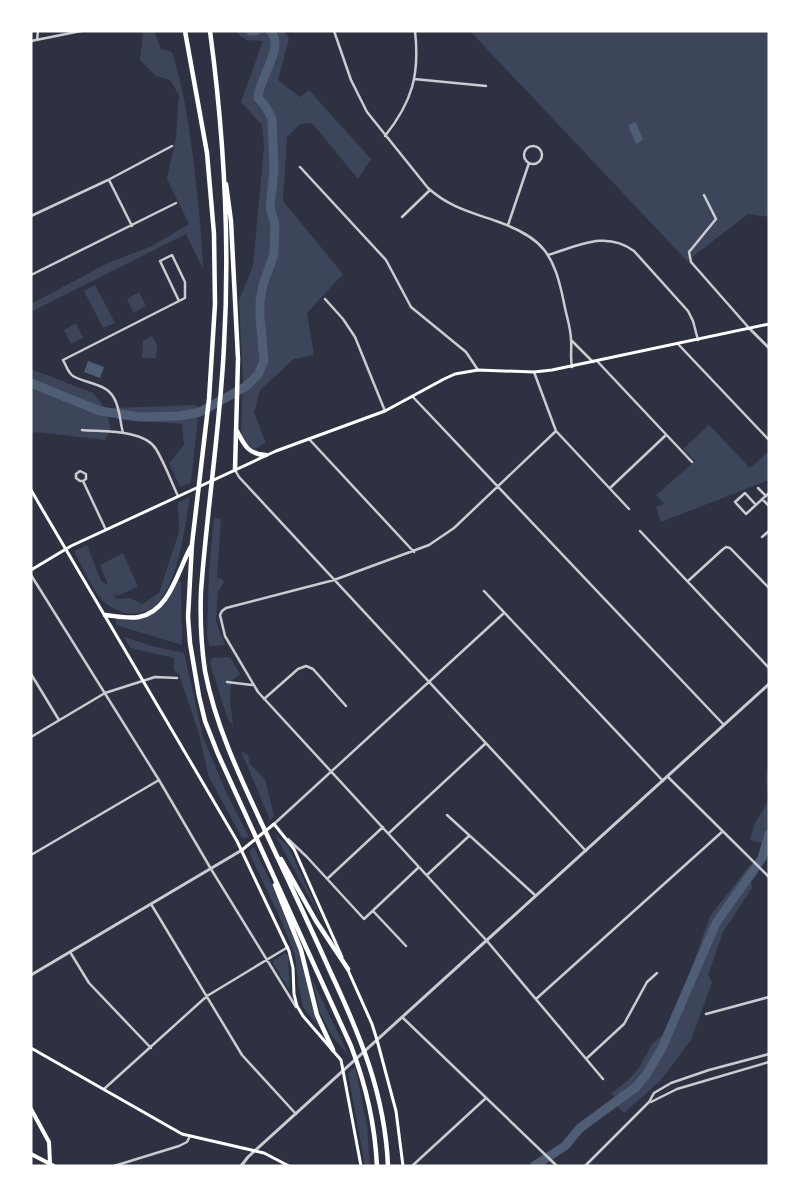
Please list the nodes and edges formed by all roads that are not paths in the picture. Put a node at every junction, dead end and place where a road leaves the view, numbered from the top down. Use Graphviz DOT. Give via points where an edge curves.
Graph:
graph roads {
  1 [pos="38,31"];
  2 [pos="82,31"];
  3 [pos="185,31"];
  4 [pos="210,31"];
  5 [pos="334,31"];
  6 [pos="415,31"];
  7 [pos="38,40"];
  8 [pos="31,41"];
  9 [pos="414,79"];
  10 [pos="486,86"];
  11 [pos="385,136"];
  12 [pos="172,146"];
  13 [pos="222,150"];
  14 [pos="529,162"];
  15 [pos="300,167"];
  16 [pos="108,180"];
  17 [pos="430,190"];
  18 [pos="704,196"];
  19 [pos="176,203"];
  20 [pos="31,216"];
  21 [pos="402,216"];
  22 [pos="508,225"];
  23 [pos="132,226"];
  24 [pos="548,255"];
  25 [pos="31,275"];
  26 [pos="325,299"];
  27 [pos="179,302"];
  28 [pos="769,324"];
  29 [pos="750,329"];
  30 [pos="572,340"];
  31 [pos="698,340"];
  32 [pos="678,344"];
  33 [pos="769,348"];
  34 [pos="595,362"];
  35 [pos="572,367"];
  36 [pos="478,370"];
  37 [pos="534,372"];
  38 [pos="412,396"];
  39 [pos="385,411"];
  40 [pos="82,430"];
  41 [pos="556,431"];
  42 [pos="237,432"];
  43 [pos="123,433"];
  44 [pos="666,435"];
  45 [pos="309,438"];
  46 [pos="769,440"];
  47 [pos="266,455"];
  48 [pos="692,462"];
  49 [pos="235,470"];
  50 [pos="83,481"];
  51 [pos="498,487"];
  52 [pos="610,488"];
  53 [pos="758,488"];
  54 [pos="31,490"];
  55 [pos="767,494"];
  56 [pos="178,496"];
  57 [pos="762,499"];
  58 [pos="756,505"];
  59 [pos="769,506"];
  60 [pos="629,509"];
  61 [pos="106,530"];
  62 [pos="640,530"];
  63 [pos="769,531"];
  64 [pos="762,537"];
  65 [pos="192,544"];
  66 [pos="65,549"];
  67 [pos="414,552"];
  68 [pos="31,570"];
  69 [pos="31,575"];
  70 [pos="334,580"];
  71 [pos="688,581"];
  72 [pos="769,588"];
  73 [pos="484,592"];
  74 [pos="504,613"];
  75 [pos="105,615"];
  76 [pos="769,668"];
  77 [pos="31,674"];
  78 [pos="177,678"];
  79 [pos="143,681"];
  80 [pos="227,682"];
  81 [pos="429,682"];
  82 [pos="769,684"];
  83 [pos="252,685"];
  84 [pos="105,693"];
  85 [pos="264,699"];
  86 [pos="346,706"];
  87 [pos="59,720"];
  88 [pos="724,726"];
  89 [pos="31,737"];
  90 [pos="486,743"];
  91 [pos="331,772"];
  92 [pos="668,776"];
  93 [pos="158,780"];
  94 [pos="663,781"];
  95 [pos="447,815"];
  96 [pos="273,825"];
  97 [pos="383,827"];
  98 [pos="265,830"];
  99 [pos="723,831"];
  100 [pos="254,833"];
  101 [pos="389,833"];
  102 [pos="469,836"];
  103 [pos="286,837"];
  104 [pos="242,850"];
  105 [pos="586,851"];
  106 [pos="31,855"];
  107 [pos="420,867"];
  108 [pos="211,869"];
  109 [pos="427,875"];
  110 [pos="769,877"];
  111 [pos="327,879"];
  112 [pos="536,896"];
  113 [pos="151,904"];
  114 [pos="373,911"];
  115 [pos="487,941"];
  116 [pos="406,946"];
  117 [pos="288,947"];
  118 [pos="70,952"];
  119 [pos="266,959"];
  120 [pos="348,969"];
  121 [pos="657,973"];
  122 [pos="31,975"];
  123 [pos="207,996"];
  124 [pos="769,997"];
  125 [pos="536,1000"];
  126 [pos="706,1014"];
  127 [pos="303,1016"];
  128 [pos="402,1018"];
  129 [pos="377,1040"];
  130 [pos="31,1048"];
  131 [pos="150,1048"];
  132 [pos="333,1050"];
  133 [pos="769,1054"];
  134 [pos="586,1059"];
  135 [pos="769,1062"];
  136 [pos="343,1071"];
  137 [pos="603,1079"];
  138 [pos="104,1089"];
  139 [pos="486,1098"];
  140 [pos="649,1102"];
  141 [pos="31,1109"];
  142 [pos="296,1114"];
  143 [pos="190,1136"];
  144 [pos="255,1151"];
  145 [pos="31,1154"];
  146 [pos="50,1165"];
  147 [pos="54,1166"];
  148 [pos="114,1166"];
  149 [pos="241,1166"];
  150 [pos="289,1166"];
  151 [pos="360,1166"];
  152 [pos="377,1166"];
  153 [pos="388,1166"];
  154 [pos="402,1166"];
  155 [pos="412,1166"];
  156 [pos="557,1166"];
  157 [pos="585,1166"];
  1 -- 7 [label="street"];
  2 -- 7 [label="street"];
  3 -- 65 [label="highway" via="207,153 214,234 215,312"];
  4 -- 13 [label="highway"];
  5 -- 11 [label="street" via="358,96"];
  6 -- 9 [label="street"];
  7 -- 8 [label="street"];
  9 -- 10 [label="street"];
  9 -- 11 [label="street" via="406,105"];
  11 -- 17 [label="street"];
  12 -- 16 [label="street"];
  13 -- 42 [label="highway" via="231,221"];
  13 -- 98 [label="highway" via="227,272 224,348 200,617 205,669 218,720"];
  14 -- 14 [label="street" via="534,164 540,160 542,153 538,147 526,150"];
  14 -- 22 [label="street"];
  15 -- 36 [label="street" via="386,260 411,307 466,352"];
  16 -- 20 [label="street"];
  16 -- 23 [label="street"];
  17 -- 21 [label="street"];
  17 -- 22 [label="street" via="454,207"];
  18 -- 29 [label="street" via="716,219 689,252 691,262"];
  19 -- 23 [label="street"];
  22 -- 24 [label="street" via="533,239"];
  23 -- 25 [label="street"];
  24 -- 30 [label="street" via="558,275"];
  24 -- 31 [label="street" via="594,241 610,240 626,245 688,311"];
  26 -- 39 [label="street" via="355,337"];
  27 -- 27 [label="street" via="160,261 172,255 185,282 185,298"];
  27 -- 43 [label="street" via="63,360 73,376 110,392 117,404"];
  28 -- 29 [label="main road"];
  29 -- 31 [label="main road"];
  29 -- 33 [label="street"];
  30 -- 34 [label="street"];
  30 -- 35 [label="street"];
  31 -- 32 [label="main road"];
  32 -- 34 [label="main road"];
  32 -- 46 [label="street"];
  34 -- 35 [label="main road"];
  34 -- 44 [label="street"];
  35 -- 37 [label="main road"];
  36 -- 37 [label="main road"];
  36 -- 38 [label="main road" via="444,379"];
  37 -- 41 [label="street"];
  38 -- 39 [label="main road"];
  38 -- 51 [label="street"];
  39 -- 45 [label="main road"];
  40 -- 43 [label="street"];
  41 -- 51 [label="street"];
  41 -- 52 [label="street"];
  42 -- 47 [label="highway" via="248,450"];
  42 -- 49 [label="highway"];
  43 -- 56 [label="street" via="146,440 156,448"];
  44 -- 48 [label="street"];
  44 -- 52 [label="street"];
  45 -- 47 [label="main road"];
  45 -- 67 [label="street"];
  47 -- 49 [label="main road"];
  49 -- 56 [label="main road"];
  49 -- 70 [label="street" via="238,478"];
  50 -- 50 [label="street" via="86,474 78,472 77,479"];
  50 -- 61 [label="street"];
  51 -- 67 [label="street" via="448,533"];
  51 -- 88 [label="street"];
  52 -- 60 [label="street"];
  53 -- 55 [label="street"];
  54 -- 66 [label="main road"];
  55 -- 57 [label="street"];
  56 -- 61 [label="main road"];
  57 -- 58 [label="street"];
  57 -- 59 [label="street"];
  58 -- 58 [label="street" via="746,514 735,502 745,493"];
  61 -- 66 [label="main road"];
  62 -- 71 [label="street"];
  63 -- 64 [label="street"];
  65 -- 75 [label="highway" via="170,591 156,609 140,617"];
  65 -- 100 [label="highway" via="188,617 199,696 215,746"];
  66 -- 68 [label="main road"];
  66 -- 75 [label="main road"];
  67 -- 70 [label="street"];
  69 -- 84 [label="street"];
  70 -- 81 [label="street"];
  70 -- 83 [label="street" via="222,611 220,615 226,636"];
  71 -- 72 [label="street" via="726,547"];
  71 -- 76 [label="street"];
  73 -- 74 [label="street"];
  74 -- 81 [label="street"];
  74 -- 94 [label="street"];
  75 -- 79 [label="main road"];
  77 -- 87 [label="street"];
  78 -- 79 [label="street" via="155,677"];
  79 -- 84 [label="street"];
  79 -- 104 [label="main road"];
  80 -- 83 [label="street"];
  81 -- 90 [label="street"];
  81 -- 91 [label="street"];
  82 -- 88 [label="street"];
  83 -- 85 [label="street"];
  84 -- 87 [label="street"];
  84 -- 93 [label="street"];
  85 -- 86 [label="street" via="298,669 306,666 313,669"];
  85 -- 91 [label="street"];
  87 -- 89 [label="street"];
  88 -- 92 [label="street"];
  90 -- 101 [label="street"];
  90 -- 105 [label="street"];
  91 -- 96 [label="street"];
  91 -- 97 [label="street"];
  92 -- 94 [label="street"];
  92 -- 99 [label="street"];
  93 -- 106 [label="street"];
  93 -- 108 [label="street"];
  94 -- 105 [label="street"];
  95 -- 102 [label="street"];
  96 -- 103 [label="main road"];
  96 -- 104 [label="main road"];
  97 -- 101 [label="street"];
  97 -- 111 [label="street"];
  98 -- 120 [label="highway" via="316,921"];
  98 -- 153 [label="highway" via="370,1064 381,1107"];
  99 -- 110 [label="street"];
  99 -- 125 [label="street"];
  100 -- 132 [label="highway" via="299,944 315,1007"];
  100 -- 152 [label="highway" via="363,1078"];
  101 -- 107 [label="street"];
  102 -- 109 [label="street"];
  102 -- 112 [label="street"];
  103 -- 111 [label="street"];
  103 -- 120 [label="main road" via="296,852"];
  104 -- 108 [label="street"];
  104 -- 117 [label="main road"];
  105 -- 112 [label="street"];
  107 -- 109 [label="street"];
  107 -- 114 [label="street"];
  108 -- 113 [label="street"];
  108 -- 119 [label="street"];
  109 -- 115 [label="street"];
  111 -- 114 [label="street" via="364,919"];
  112 -- 115 [label="street"];
  113 -- 118 [label="street"];
  113 -- 123 [label="street"];
  114 -- 116 [label="street"];
  115 -- 125 [label="street"];
  115 -- 128 [label="street"];
  117 -- 119 [label="street"];
  117 -- 127 [label="main road" via="295,998"];
  118 -- 122 [label="street"];
  118 -- 131 [label="street" via="88,983"];
  119 -- 123 [label="street"];
  119 -- 127 [label="street"];
  120 -- 129 [label="main road"];
  121 -- 134 [label="street" via="647,982 626,1022"];
  123 -- 131 [label="street"];
  123 -- 142 [label="street" via="242,1055"];
  124 -- 126 [label="street"];
  125 -- 134 [label="street"];
  127 -- 132 [label="main road"];
  128 -- 129 [label="street"];
  128 -- 139 [label="street"];
  129 -- 136 [label="street"];
  129 -- 154 [label="main road" via="396,1111"];
  130 -- 138 [label="main road"];
  131 -- 138 [label="street"];
  132 -- 136 [label="main road"];
  133 -- 140 [label="street" via="671,1083 654,1093"];
  134 -- 137 [label="street"];
  135 -- 140 [label="street" via="677,1089"];
  136 -- 142 [label="street"];
  136 -- 151 [label="main road"];
  138 -- 143 [label="main road"];
  139 -- 155 [label="street"];
  139 -- 156 [label="street"];
  140 -- 157 [label="street"];
  141 -- 146 [label="main road" via="49,1142"];
  142 -- 144 [label="street"];
  143 -- 144 [label="main road"];
  143 -- 148 [label="street" via="179,1146"];
  144 -- 149 [label="street"];
  144 -- 150 [label="main road"];
  145 -- 146 [label="main road"];
  146 -- 147 [label="main road"];
}
